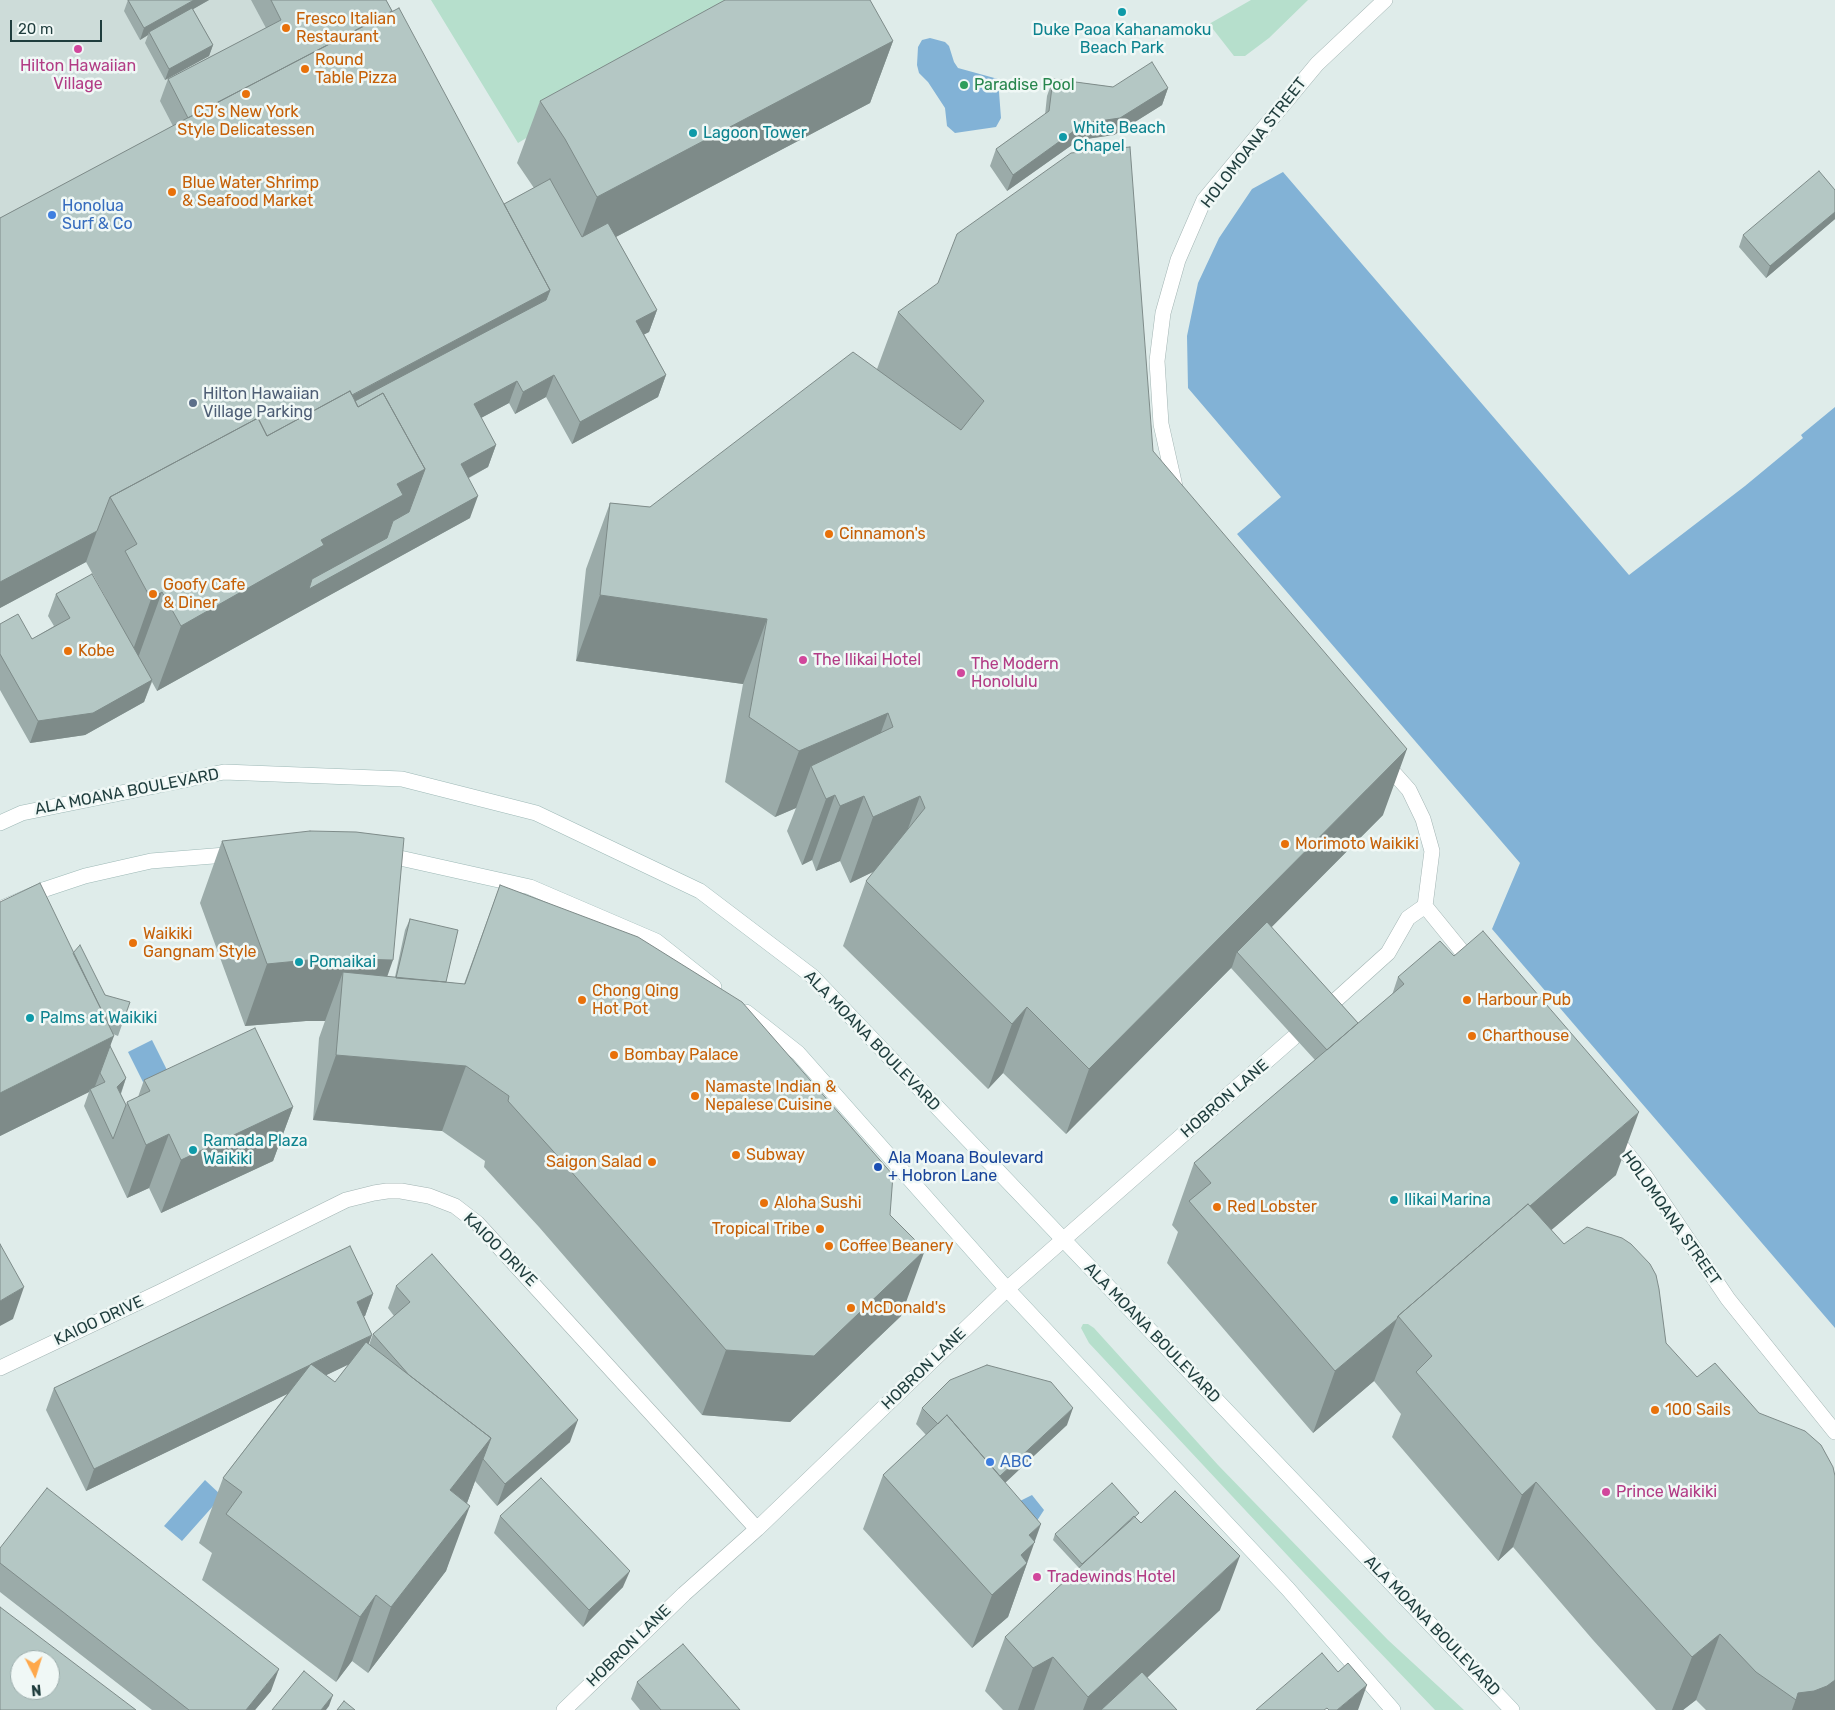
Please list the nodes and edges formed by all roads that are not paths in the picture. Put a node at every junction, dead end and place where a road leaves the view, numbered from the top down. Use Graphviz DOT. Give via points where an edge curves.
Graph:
graph roads {
  1 [pos="1384,0"];
  2 [pos="1183,504"];
  3 [pos="1377,754"];
  4 [pos="0,823"];
  5 [pos="366,852"];
  6 [pos="250,853"];
  7 [pos="1425,906"];
  8 [pos="0,909"];
  9 [pos="1483,979"];
  10 [pos="723,994"];
  11 [pos="738,1006"];
  12 [pos="1326,1009"];
  13 [pos="1293,1038"];
  14 [pos="1602,1123"];
  15 [pos="1063,1240"];
  16 [pos="1007,1289"];
  17 [pos="0,1368"];
  18 [pos="1835,1432"];
  19 [pos="757,1529"];
  20 [pos="564,1710"];
  21 [pos="1393,1710"];
  22 [pos="1512,1710"];
  1 -- 2 [label="main road, HOLOMOANA STREET" via="1317,64 1204,200 1178,260 1163,312 1157,361 1161,424 1175,488"];
  3 -- 7 [label="main road" via="1409,790 1423,819 1432,851"];
  4 -- 15 [label="main road, ALA MOANA BOULEVARD" via="22,813 224,772 402,779 536,813 700,891 812,976"];
  5 -- 10 [label="main road" via="530,887 656,941"];
  6 -- 8 [label="main road" via="132,865 46,888"];
  7 -- 9 [label="main road"];
  7 -- 12 [label="main road" via="1408,918 1388,953"];
  11 -- 16 [label="main road" via="798,1053"];
  13 -- 15 [label="main road, HOBRON LANE"];
  14 -- 18 [label="main road, HOLOMOANA STREET" via="1645,1176 1728,1299"];
  15 -- 16 [label="main road, HOBRON LANE"];
  15 -- 22 [label="main road, ALA MOANA BOULEVARD"];
  16 -- 19 [label="main road, HOBRON LANE"];
  16 -- 21 [label="main road" via="1288,1589"];
  17 -- 19 [label="main road, KAIOO DRIVE" via="346,1200 387,1191 429,1196 455,1206 477,1223"];
  19 -- 20 [label="main road, HOBRON LANE" via="684,1594"];
}
